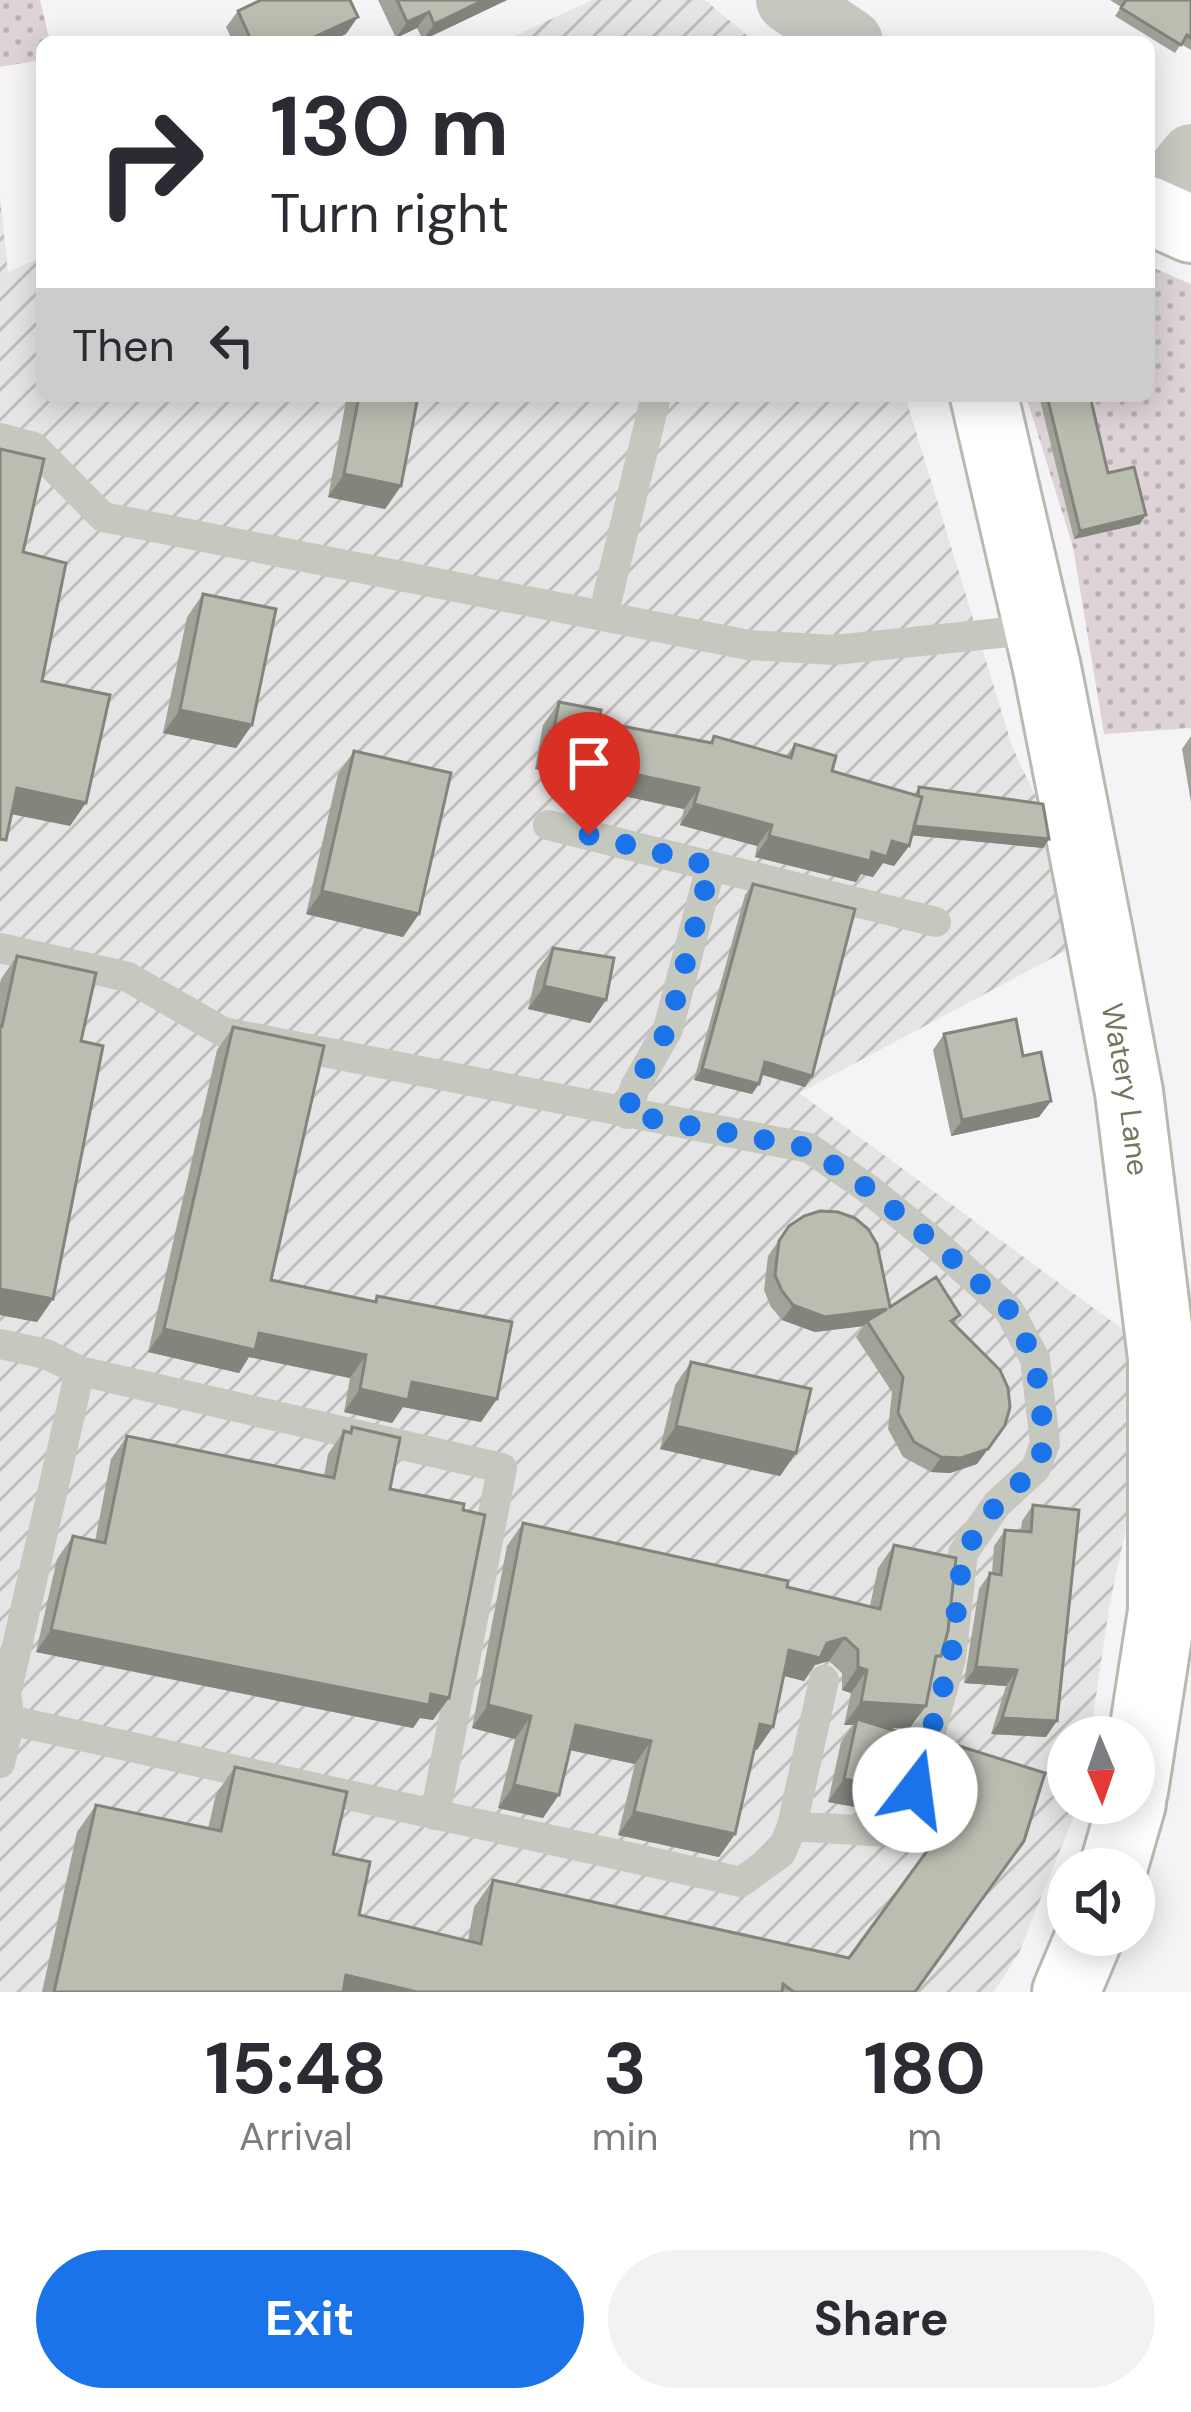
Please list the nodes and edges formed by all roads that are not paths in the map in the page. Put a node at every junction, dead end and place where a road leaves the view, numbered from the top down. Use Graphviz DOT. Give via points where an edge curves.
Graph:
graph roads {
  1 [pos="1191,154"];
  2 [pos="1155,200"];
  3 [pos="1155,211"];
  4 [pos="1191,230"];
  5 [pos="655,402"];
  6 [pos="985,402"];
  7 [pos="0,438"];
  8 [pos="603,616"];
  9 [pos="1038,628"];
  10 [pos="548,825"];
  11 [pos="711,866"];
  12 [pos="936,922"];
  13 [pos="0,948"];
  14 [pos="627,1114"];
  15 [pos="0,1344"];
  16 [pos="80,1371"];
  17 [pos="824,1680"];
  18 [pos="1146,1716"];
  19 [pos="5,1719"];
  20 [pos="0,1763"];
  21 [pos="435,1815"];
  22 [pos="792,1826"];
  23 [pos="1081,1956"];
  24 [pos="1066,1992"];
  1 -- 2 [label="street"];
  3 -- 4 [label="main road"];
  5 -- 8 [label="lane"];
  6 -- 9 [label="main road, Watery Lane"];
  7 -- 8 [label="lane" via="34,447 103,517"];
  8 -- 9 [label="lane" via="748,645 834,650"];
  9 -- 18 [label="main road, Watery Lane" via="1129,1092 1162,1358 1162,1611"];
  10 -- 11 [label="lane"];
  11 -- 12 [label="lane"];
  11 -- 14 [label="lane" via="668,1029"];
  13 -- 14 [label="lane" via="128,977 224,1033"];
  14 -- 22 [label="lane" via="809,1148 1009,1310 1035,1359 1045,1443 1036,1468 997,1504 963,1553 951,1658 903,1833"];
  15 -- 16 [label="lane"];
  16 -- 19 [label="lane"];
  16 -- 21 [label="lane" via="502,1468"];
  17 -- 22 [label="lane"];
  19 -- 20 [label="lane"];
  19 -- 21 [label="lane"];
  21 -- 22 [label="lane" via="741,1882 782,1853"];
  23 -- 24 [label="main road"];
}
